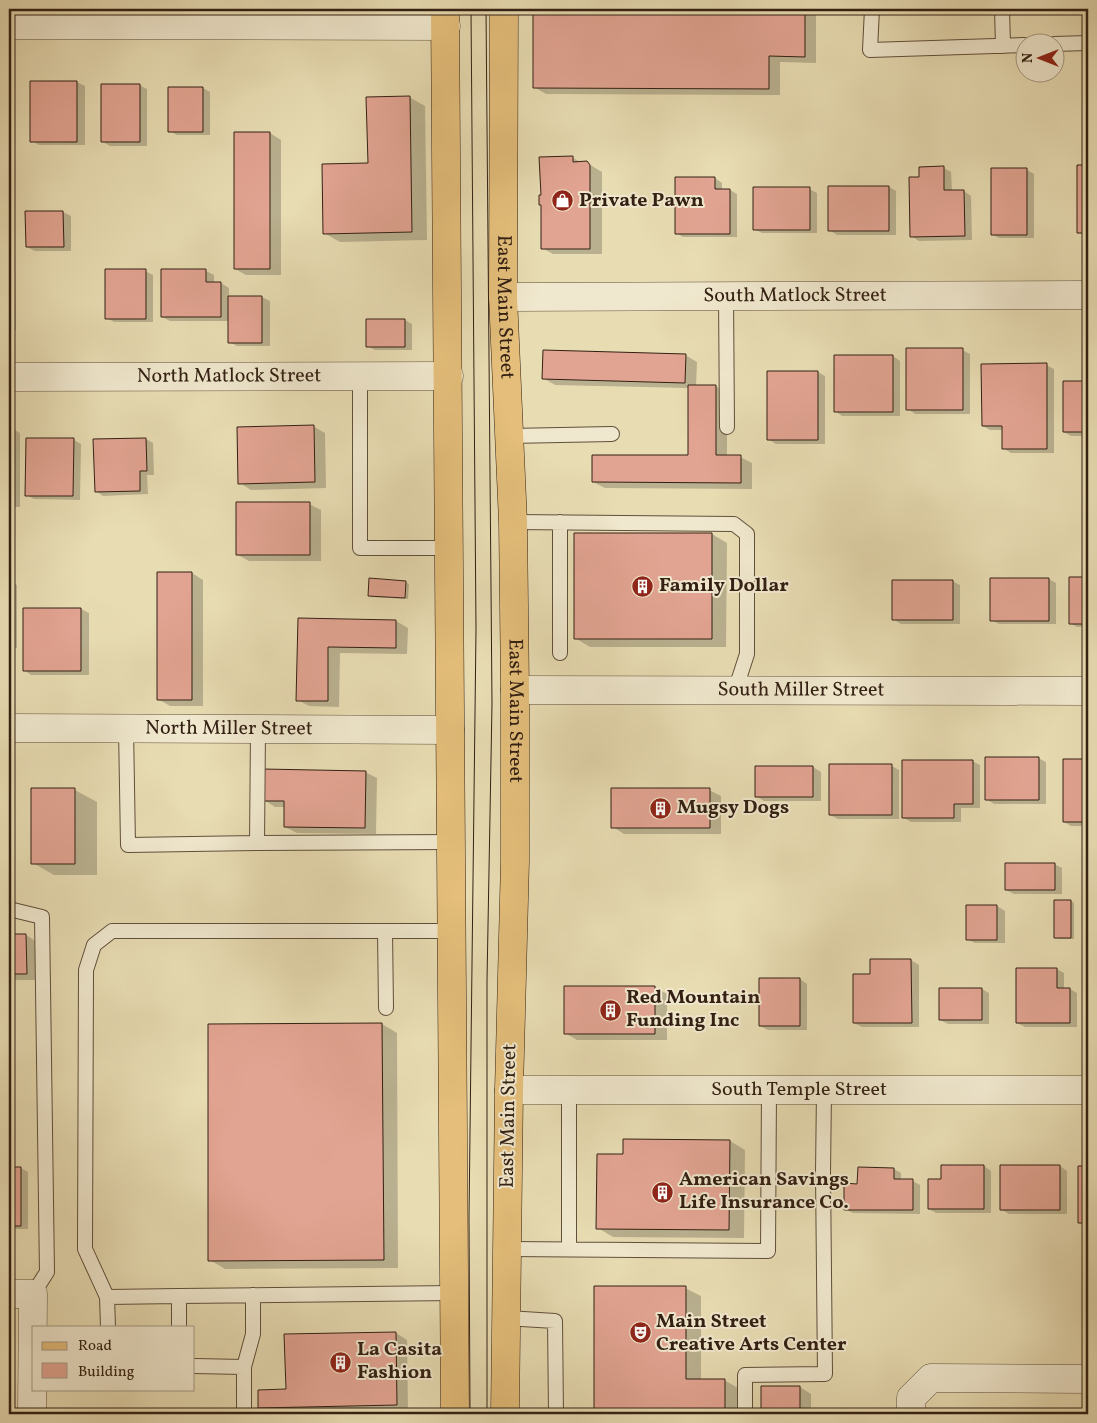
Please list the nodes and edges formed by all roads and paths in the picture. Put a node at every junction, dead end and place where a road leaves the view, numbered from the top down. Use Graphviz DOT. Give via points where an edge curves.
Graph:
graph roads {
  1 [pos="504,9"];
  2 [pos="872,9"];
  3 [pos="1002,9"];
  4 [pos="362,17"];
  5 [pos="446,17"];
  6 [pos="9,26"];
  7 [pos="1088,43"];
  8 [pos="1064,44"];
  9 [pos="1014,45"];
  10 [pos="1003,46"];
  11 [pos="726,296"];
  12 [pos="1088,296"];
  13 [pos="504,297"];
  14 [pos="449,376"];
  15 [pos="9,377"];
  16 [pos="360,377"];
  17 [pos="727,427"];
  18 [pos="612,434"];
  19 [pos="509,436"];
  20 [pos="513,522"];
  21 [pos="560,522"];
  22 [pos="450,548"];
  23 [pos="560,654"];
  24 [pos="515,690"];
  25 [pos="735,691"];
  26 [pos="1088,691"];
  27 [pos="9,728"];
  28 [pos="126,728"];
  29 [pos="258,730"];
  30 [pos="450,730"];
  31 [pos="451,842"];
  32 [pos="257,843"];
  33 [pos="9,909"];
  34 [pos="385,931"];
  35 [pos="452,931"];
  36 [pos="386,1008"];
  37 [pos="510,1090"];
  38 [pos="569,1090"];
  39 [pos="769,1090"];
  40 [pos="824,1090"];
  41 [pos="1088,1090"];
  42 [pos="568,1249"];
  43 [pos="508,1250"];
  44 [pos="454,1292"];
  45 [pos="21,1294"];
  46 [pos="253,1295"];
  47 [pos="178,1296"];
  48 [pos="107,1297"];
  49 [pos="506,1318"];
  50 [pos="108,1326"];
  51 [pos="179,1326"];
  52 [pos="195,1366"];
  53 [pos="244,1367"];
  54 [pos="1088,1379"];
  55 [pos="32,1414"];
  56 [pos="244,1414"];
  57 [pos="455,1414"];
  58 [pos="505,1414"];
  59 [pos="556,1414"];
  60 [pos="746,1414"];
  61 [pos="911,1414"];
  1 -- 13 [label="main road, East Main Street"];
  2 -- 10 [label="lane" via="870,50"];
  3 -- 10 [label="lane"];
  4 -- 5 [label="street"];
  4 -- 6 [label="street"];
  5 -- 14 [label="main road"];
  7 -- 8 [label="lane"];
  9 -- 10 [label="lane"];
  11 -- 12 [label="street, South Matlock Street"];
  11 -- 13 [label="street, South Matlock Street"];
  11 -- 17 [label="lane"];
  13 -- 19 [label="main road, East Main Street"];
  14 -- 16 [label="street, North Matlock Street"];
  14 -- 22 [label="main road"];
  15 -- 16 [label="street, North Matlock Street"];
  16 -- 22 [label="lane" via="360,548"];
  18 -- 19 [label="lane"];
  19 -- 20 [label="main road, East Main Street"];
  20 -- 21 [label="lane"];
  20 -- 24 [label="main road, East Main Street"];
  21 -- 23 [label="lane"];
  21 -- 25 [label="lane" via="734,524 748,534 747,654"];
  22 -- 30 [label="main road"];
  24 -- 25 [label="street, South Miller Street"];
  24 -- 37 [label="main road, East Main Street"];
  25 -- 26 [label="street, South Miller Street"];
  27 -- 28 [label="street, North Miller Street"];
  28 -- 29 [label="street, North Miller Street"];
  28 -- 32 [label="lane" via="128,845"];
  29 -- 30 [label="street, North Miller Street"];
  29 -- 32 [label="lane"];
  30 -- 31 [label="main road"];
  31 -- 32 [label="lane"];
  31 -- 35 [label="main road"];
  33 -- 45 [label="lane" via="42,917 47,1272"];
  34 -- 35 [label="lane"];
  34 -- 36 [label="lane"];
  34 -- 48 [label="lane" via="112,931 94,945 86,970 85,1249"];
  35 -- 44 [label="main road"];
  37 -- 38 [label="street, South Temple Street"];
  37 -- 43 [label="main road, East Main Street"];
  38 -- 39 [label="street, South Temple Street"];
  38 -- 42 [label="lane"];
  39 -- 40 [label="street, South Temple Street"];
  39 -- 42 [label="lane" via="768,1251"];
  40 -- 41 [label="street, South Temple Street"];
  40 -- 60 [label="lane" via="825,1374 745,1375"];
  42 -- 43 [label="lane"];
  43 -- 49 [label="main road, East Main Street"];
  44 -- 46 [label="lane"];
  44 -- 57 [label="main road"];
  45 -- 55 [label="street"];
  46 -- 47 [label="lane"];
  46 -- 53 [label="lane" via="253,1334"];
  47 -- 48 [label="lane"];
  47 -- 51 [label="lane"];
  48 -- 50 [label="lane"];
  49 -- 58 [label="main road, East Main Street"];
  49 -- 59 [label="lane" via="555,1320"];
  52 -- 53 [label="lane"];
  53 -- 56 [label="lane"];
  54 -- 61 [label="street" via="931,1378 911,1398"];
}
